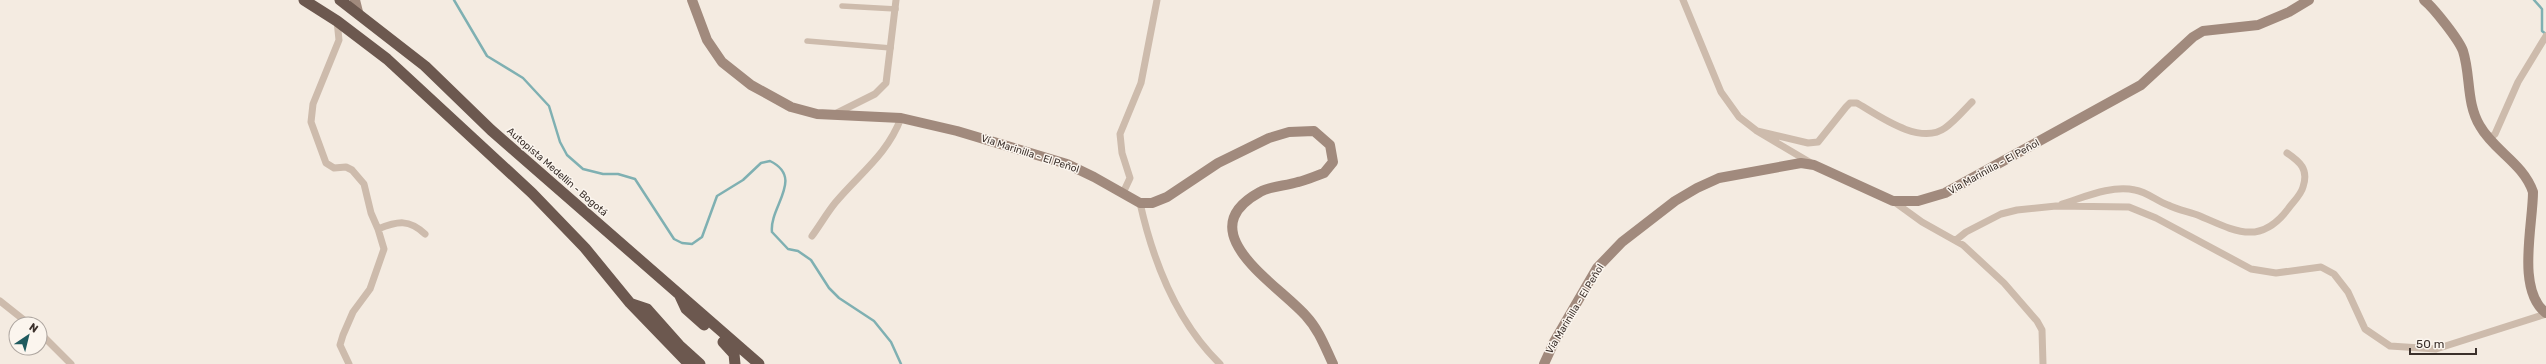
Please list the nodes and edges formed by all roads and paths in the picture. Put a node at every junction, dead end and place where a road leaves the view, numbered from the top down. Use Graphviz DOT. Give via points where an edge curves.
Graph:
graph roads {
  1 [pos="304,0"];
  2 [pos="340,0"];
  3 [pos="355,0"];
  4 [pos="896,0"];
  5 [pos="1157,0"];
  6 [pos="1683,0"];
  7 [pos="2309,0"];
  8 [pos="2424,0"];
  9 [pos="694,2"];
  10 [pos="842,6"];
  11 [pos="896,9"];
  12 [pos="358,12"];
  13 [pos="337,20"];
  14 [pos="2545,37"];
  15 [pos="807,41"];
  16 [pos="891,48"];
  17 [pos="1972,102"];
  18 [pos="832,116"];
  19 [pos="902,118"];
  20 [pos="1757,131"];
  21 [pos="2489,139"];
  22 [pos="2287,152"];
  23 [pos="1814,165"];
  24 [pos="1123,193"];
  25 [pos="1893,202"];
  26 [pos="1140,203"];
  27 [pos="2056,206"];
  28 [pos="378,229"];
  29 [pos="425,234"];
  30 [pos="812,236"];
  31 [pos="1956,240"];
  32 [pos="679,293"];
  33 [pos="0,301"];
  34 [pos="630,303"];
  35 [pos="2546,313"];
  36 [pos="18,316"];
  37 [pos="48,341"];
  38 [pos="72,364"];
  39 [pos="349,364"];
  40 [pos="689,364"];
  41 [pos="700,364"];
  42 [pos="735,364"];
  43 [pos="759,364"];
  44 [pos="1220,364"];
  45 [pos="1333,364"];
  46 [pos="1544,364"];
  47 [pos="2043,364"];
  1 -- 13 [label="highway"];
  2 -- 12 [label="highway, Autopista Medellín - Bogotá"];
  3 -- 12 [label="main road"];
  4 -- 11 [label="street"];
  5 -- 24 [label="street" via="1141,83 1120,134 1122,153 1130,178"];
  6 -- 20 [label="street" via="1721,92 1739,117"];
  7 -- 25 [label="main road, Vía Marinilla - El Peñol" via="2258,25 2203,30 2141,86 1959,187 1918,201"];
  8 -- 21 [label="main road" via="2463,51 2472,110"];
  9 -- 18 [label="main road, Vía Marinilla - El Peñol" via="707,40 713,51 732,72 791,107 804,112"];
  10 -- 11 [label="street"];
  11 -- 16 [label="street"];
  12 -- 32 [label="highway, Autopista Medellín - Bogotá" via="425,66 491,130"];
  13 -- 28 [label="street" via="339,40 313,104 312,122 326,163 334,168 346,167 352,170 364,184"];
  13 -- 34 [label="highway" via="387,59 532,193 585,248"];
  14 -- 21 [label="street" via="2518,82 2495,134"];
  15 -- 16 [label="street"];
  16 -- 18 [label="street" via="883,88"];
  17 -- 20 [label="street" via="1944,129 1928,134 1904,129 1857,103 1850,103 1846,107 1818,142 1808,143"];
  18 -- 19 [label="main road, Vía Marinilla - El Peñol"];
  19 -- 24 [label="main road, Vía Marinilla - El Peñol" via="957,131 1067,164"];
  19 -- 30 [label="street" via="894,137 883,153 835,203"];
  20 -- 23 [label="street"];
  21 -- 35 [label="main road" via="2517,164 2533,192 2529,275 2534,300"];
  22 -- 27 [label="street" via="2305,171 2302,190 2282,218 2259,232 2234,231 2193,213 2169,206 2145,193 2124,188 2108,190"];
  23 -- 25 [label="main road, Vía Marinilla - El Peñol"];
  23 -- 46 [label="main road, Vía Marinilla - El Peñol" via="1801,163 1735,174 1707,182 1674,201 1622,242 1597,268"];
  24 -- 26 [label="main road, Vía Marinilla - El Peñol"];
  25 -- 31 [label="street" via="1922,222"];
  26 -- 44 [label="street" via="1146,227 1181,316"];
  26 -- 45 [label="main road" via="1152,203 1167,197 1218,163 1270,138 1307,130 1322,137 1330,145 1333,154 1333,162 1324,173 1261,191 1238,210 1231,230 1243,257 1294,304 1316,329"];
  27 -- 31 [label="street" via="2001,214"];
  27 -- 35 [label="street" via="2129,207 2156,218 2251,269 2276,273 2321,267 2334,274 2348,292 2365,329 2390,346 2436,349"];
  28 -- 29 [label="street" via="394,222 406,221"];
  28 -- 39 [label="street" via="384,249 381,259 370,289 354,312 340,345 344,359"];
  31 -- 47 [label="street" via="2004,283 2037,321 2042,330 2044,344"];
  32 -- 42 [label="highway" via="686,309 732,350 736,358"];
  32 -- 43 [label="highway, Autopista Medellín - Bogotá"];
  33 -- 36 [label="street"];
  34 -- 40 [label="highway"];
  34 -- 41 [label="highway" via="647,309"];
  37 -- 38 [label="street"];
}
